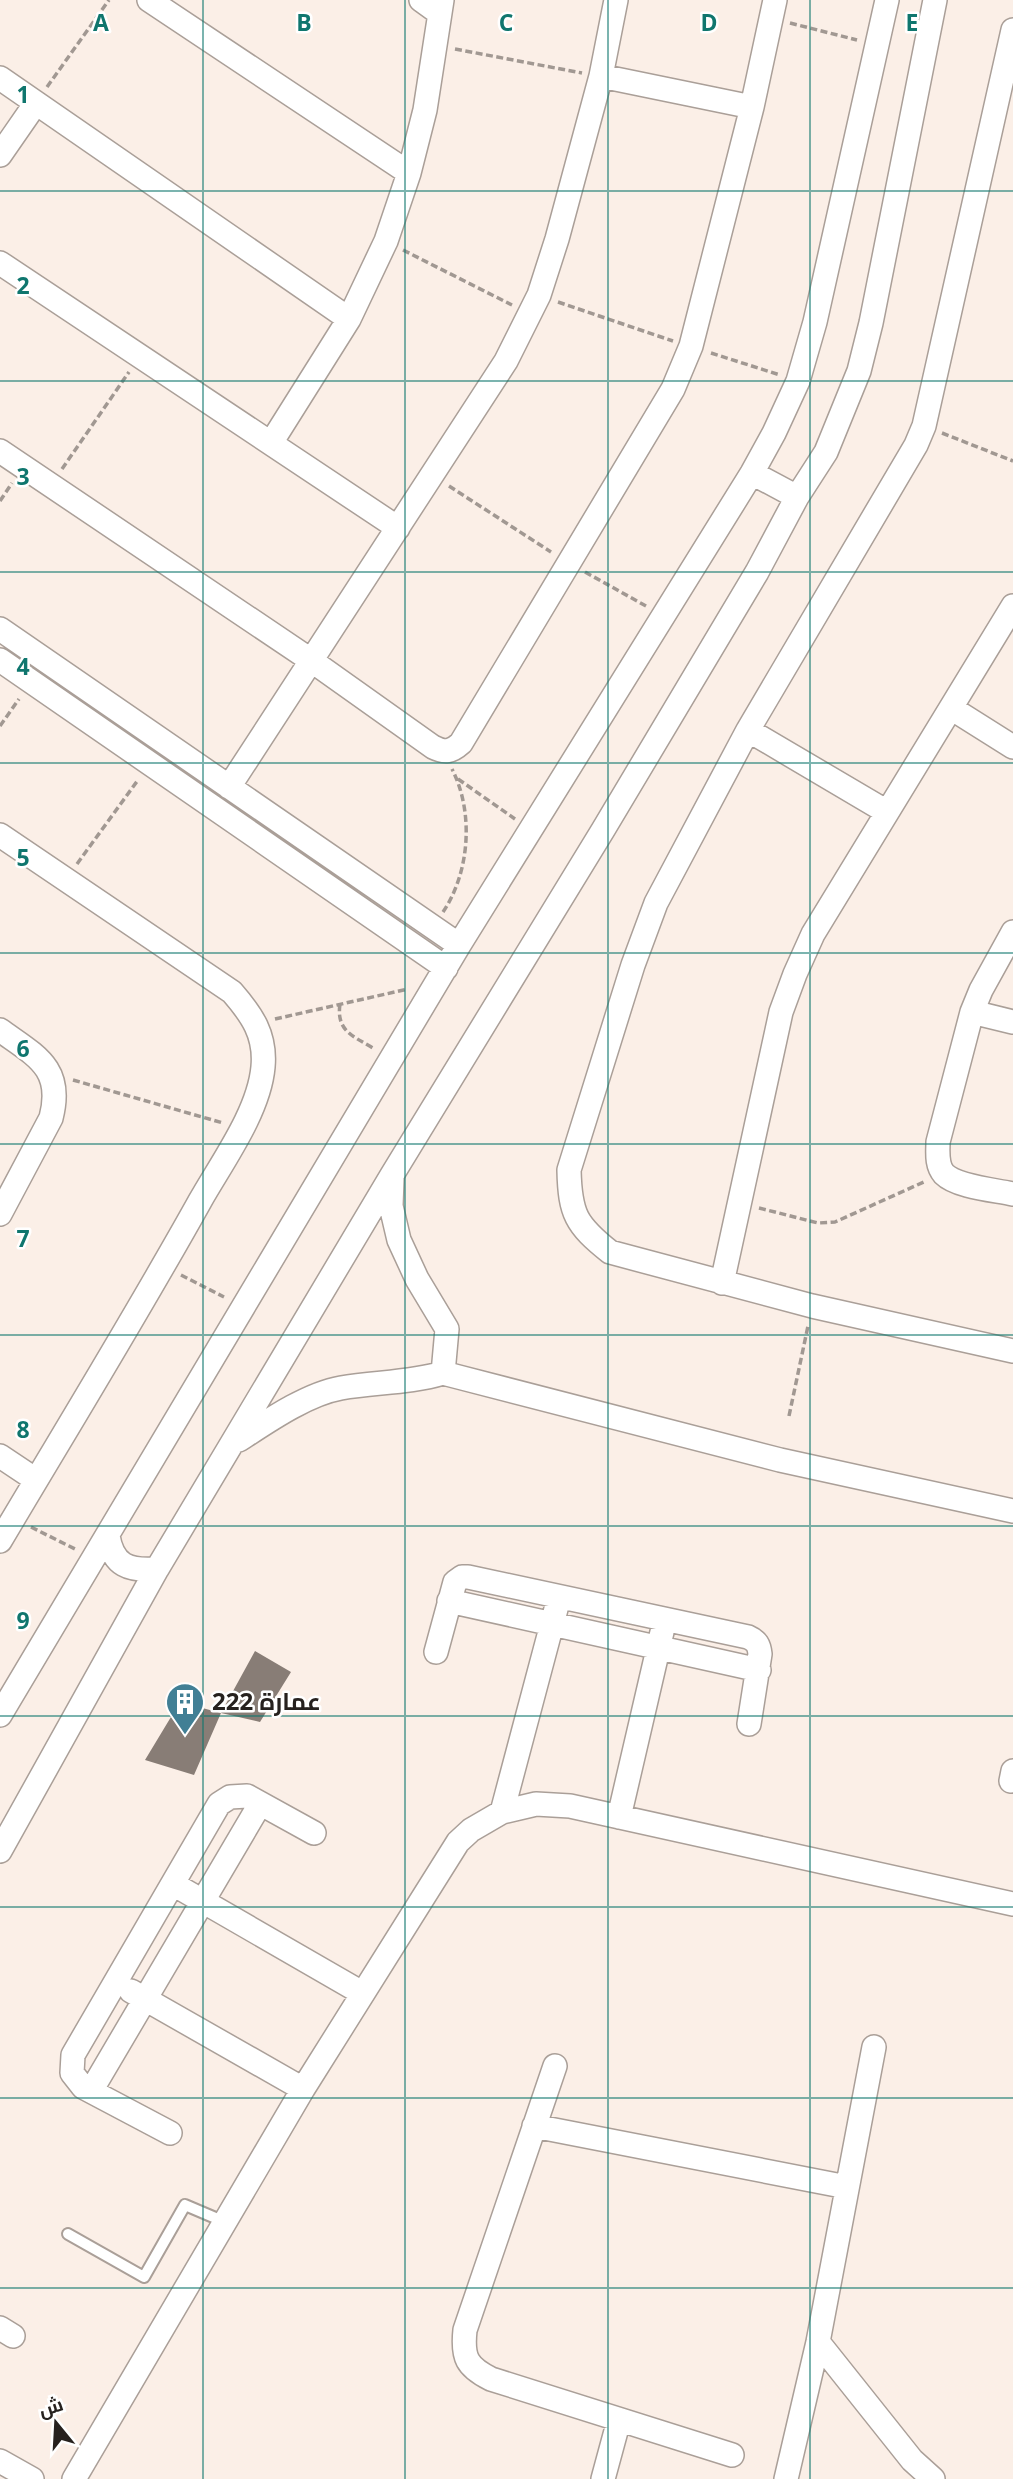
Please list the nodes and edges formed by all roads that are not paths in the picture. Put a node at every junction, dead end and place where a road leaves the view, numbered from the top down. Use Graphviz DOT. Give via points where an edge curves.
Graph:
graph roads {
  1 [pos="149,0"];
  2 [pos="616,0"];
  3 [pos="887,0"];
  4 [pos="935,0"];
  5 [pos="434,4"];
  6 [pos="773,9"];
  7 [pos="1011,44"];
  8 [pos="601,76"];
  9 [pos="0,78"];
  10 [pos="36,103"];
  11 [pos="752,107"];
  12 [pos="0,155"];
  13 [pos="409,173"];
  14 [pos="0,263"];
  15 [pos="349,319"];
  16 [pos="271,443"];
  17 [pos="0,451"];
  18 [pos="752,473"];
  19 [pos="797,497"];
  20 [pos="398,528"];
  21 [pos="1013,606"];
  22 [pos="0,629"];
  23 [pos="0,660"];
  24 [pos="312,660"];
  25 [pos="93,693"];
  26 [pos="951,708"];
  27 [pos="79,715"];
  28 [pos="748,730"];
  29 [pos="1013,747"];
  30 [pos="229,787"];
  31 [pos="887,812"];
  32 [pos="0,835"];
  33 [pos="1013,932"];
  34 [pos="459,945"];
  35 [pos="441,975"];
  36 [pos="972,1012"];
  37 [pos="1013,1021"];
  38 [pos="0,1030"];
  39 [pos="392,1175"];
  40 [pos="1013,1194"];
  41 [pos="0,1214"];
  42 [pos="722,1283"];
  43 [pos="1013,1351"];
  44 [pos="443,1373"];
  45 [pos="234,1443"];
  46 [pos="0,1456"];
  47 [pos="36,1480"];
  48 [pos="1013,1511"];
  49 [pos="107,1536"];
  50 [pos="0,1541"];
  51 [pos="157,1569"];
  52 [pos="560,1597"];
  53 [pos="449,1601"];
  54 [pos="666,1619"];
  55 [pos="552,1624"];
  56 [pos="659,1648"];
  57 [pos="436,1652"];
  58 [pos="759,1670"];
  59 [pos="0,1715"];
  60 [pos="749,1724"];
  61 [pos="260,1804"];
  62 [pos="502,1812"];
  63 [pos="619,1816"];
  64 [pos="314,1833"];
  65 [pos="0,1851"];
  66 [pos="173,1884"];
  67 [pos="202,1901"];
  68 [pos="1013,1904"];
  69 [pos="117,1983"];
  70 [pos="362,1993"];
  71 [pos="145,1999"];
  72 [pos="874,2047"];
  73 [pos="555,2066"];
  74 [pos="303,2089"];
  75 [pos="90,2091"];
  76 [pos="534,2126"];
  77 [pos="170,2133"];
  78 [pos="847,2187"];
  79 [pos="225,2222"];
  80 [pos="68,2234"];
  81 [pos="818,2342"];
  82 [pos="619,2420"];
  83 [pos="732,2455"];
  84 [pos="0,2461"];
  85 [pos="32,2479"];
  86 [pos="75,2479"];
  87 [pos="603,2479"];
  88 [pos="786,2479"];
  89 [pos="933,2479"];
  1 -- 13 [label="street"];
  2 -- 8 [label="street"];
  3 -- 18 [label="street" via="824,287 798,381"];
  4 -- 19 [label="street" via="859,371 826,452"];
  5 -- 13 [label="street" via="436,46"];
  6 -- 11 [label="street"];
  7 -- 28 [label="street" via="916,445"];
  8 -- 11 [label="street"];
  8 -- 20 [label="street" via="535,305 506,361"];
  9 -- 10 [label="street"];
  10 -- 12 [label="street"];
  10 -- 15 [label="street"];
  11 -- 24 [label="street" via="691,346 673,389 461,743 443,752"];
  13 -- 15 [label="street" via="386,241"];
  14 -- 16 [label="street"];
  15 -- 16 [label="street"];
  16 -- 20 [label="street"];
  17 -- 24 [label="street"];
  18 -- 19 [label="street"];
  18 -- 34 [label="street"];
  19 -- 39 [label="street" via="603,830"];
  20 -- 24 [label="street"];
  21 -- 26 [label="street"];
  22 -- 25 [label="street"];
  23 -- 27 [label="street"];
  24 -- 30 [label="street"];
  25 -- 27 [label="street"];
  25 -- 30 [label="street"];
  26 -- 29 [label="street"];
  26 -- 31 [label="street"];
  27 -- 35 [label="street"];
  28 -- 31 [label="street"];
  28 -- 42 [label="street" via="645,929 569,1170 570,1203 585,1232 610,1252"];
  30 -- 34 [label="street"];
  31 -- 42 [label="street" via="813,934 781,1012"];
  32 -- 47 [label="street" via="213,977 248,1009 262,1037 259,1090 242,1128"];
  33 -- 36 [label="street"];
  34 -- 35 [label="street"];
  35 -- 49 [label="street"];
  36 -- 37 [label="street"];
  36 -- 40 [label="street" via="938,1142 938,1161 943,1173 955,1181"];
  38 -- 41 [label="street" via="42,1060 55,1088 51,1118"];
  39 -- 44 [label="street" via="391,1206 399,1240 447,1329"];
  39 -- 45 [label="street"];
  42 -- 43 [label="street"];
  44 -- 45 [label="street" via="337,1389 283,1411"];
  44 -- 48 [label="street" via="780,1460"];
  45 -- 51 [label="street"];
  46 -- 47 [label="street"];
  47 -- 50 [label="street"];
  49 -- 51 [label="street" via="110,1548 126,1567"];
  49 -- 59 [label="street"];
  51 -- 65 [label="street"];
  52 -- 53 [label="street" via="462,1577 455,1582"];
  52 -- 54 [label="street"];
  52 -- 55 [label="street"];
  53 -- 55 [label="street"];
  53 -- 57 [label="street"];
  54 -- 56 [label="street"];
  54 -- 58 [label="street" via="755,1640 760,1646"];
  55 -- 56 [label="street"];
  55 -- 62 [label="street"];
  56 -- 58 [label="street"];
  56 -- 63 [label="street"];
  58 -- 60 [label="street"];
  61 -- 64 [label="street"];
  61 -- 66 [label="street" via="242,1795 219,1804"];
  61 -- 67 [label="street"];
  62 -- 63 [label="street" via="553,1804"];
  62 -- 70 [label="street" via="458,1842"];
  63 -- 68 [label="street"];
  66 -- 67 [label="street"];
  66 -- 69 [label="street"];
  67 -- 70 [label="street"];
  67 -- 71 [label="street"];
  69 -- 71 [label="street"];
  69 -- 75 [label="street" via="73,2055 72,2073"];
  70 -- 74 [label="street"];
  71 -- 74 [label="street"];
  71 -- 75 [label="street"];
  72 -- 78 [label="street"];
  73 -- 76 [label="street"];
  74 -- 79 [label="street"];
  75 -- 77 [label="street"];
  76 -- 78 [label="street"];
  76 -- 82 [label="street" via="465,2330 466,2361 491,2379"];
  78 -- 81 [label="street"];
  79 -- 80 [label="lane" via="185,2205 144,2277"];
  79 -- 86 [label="street"];
  81 -- 88 [label="street"];
  81 -- 89 [label="street"];
  82 -- 83 [label="street"];
  82 -- 87 [label="street"];
  84 -- 85 [label="street"];
}
